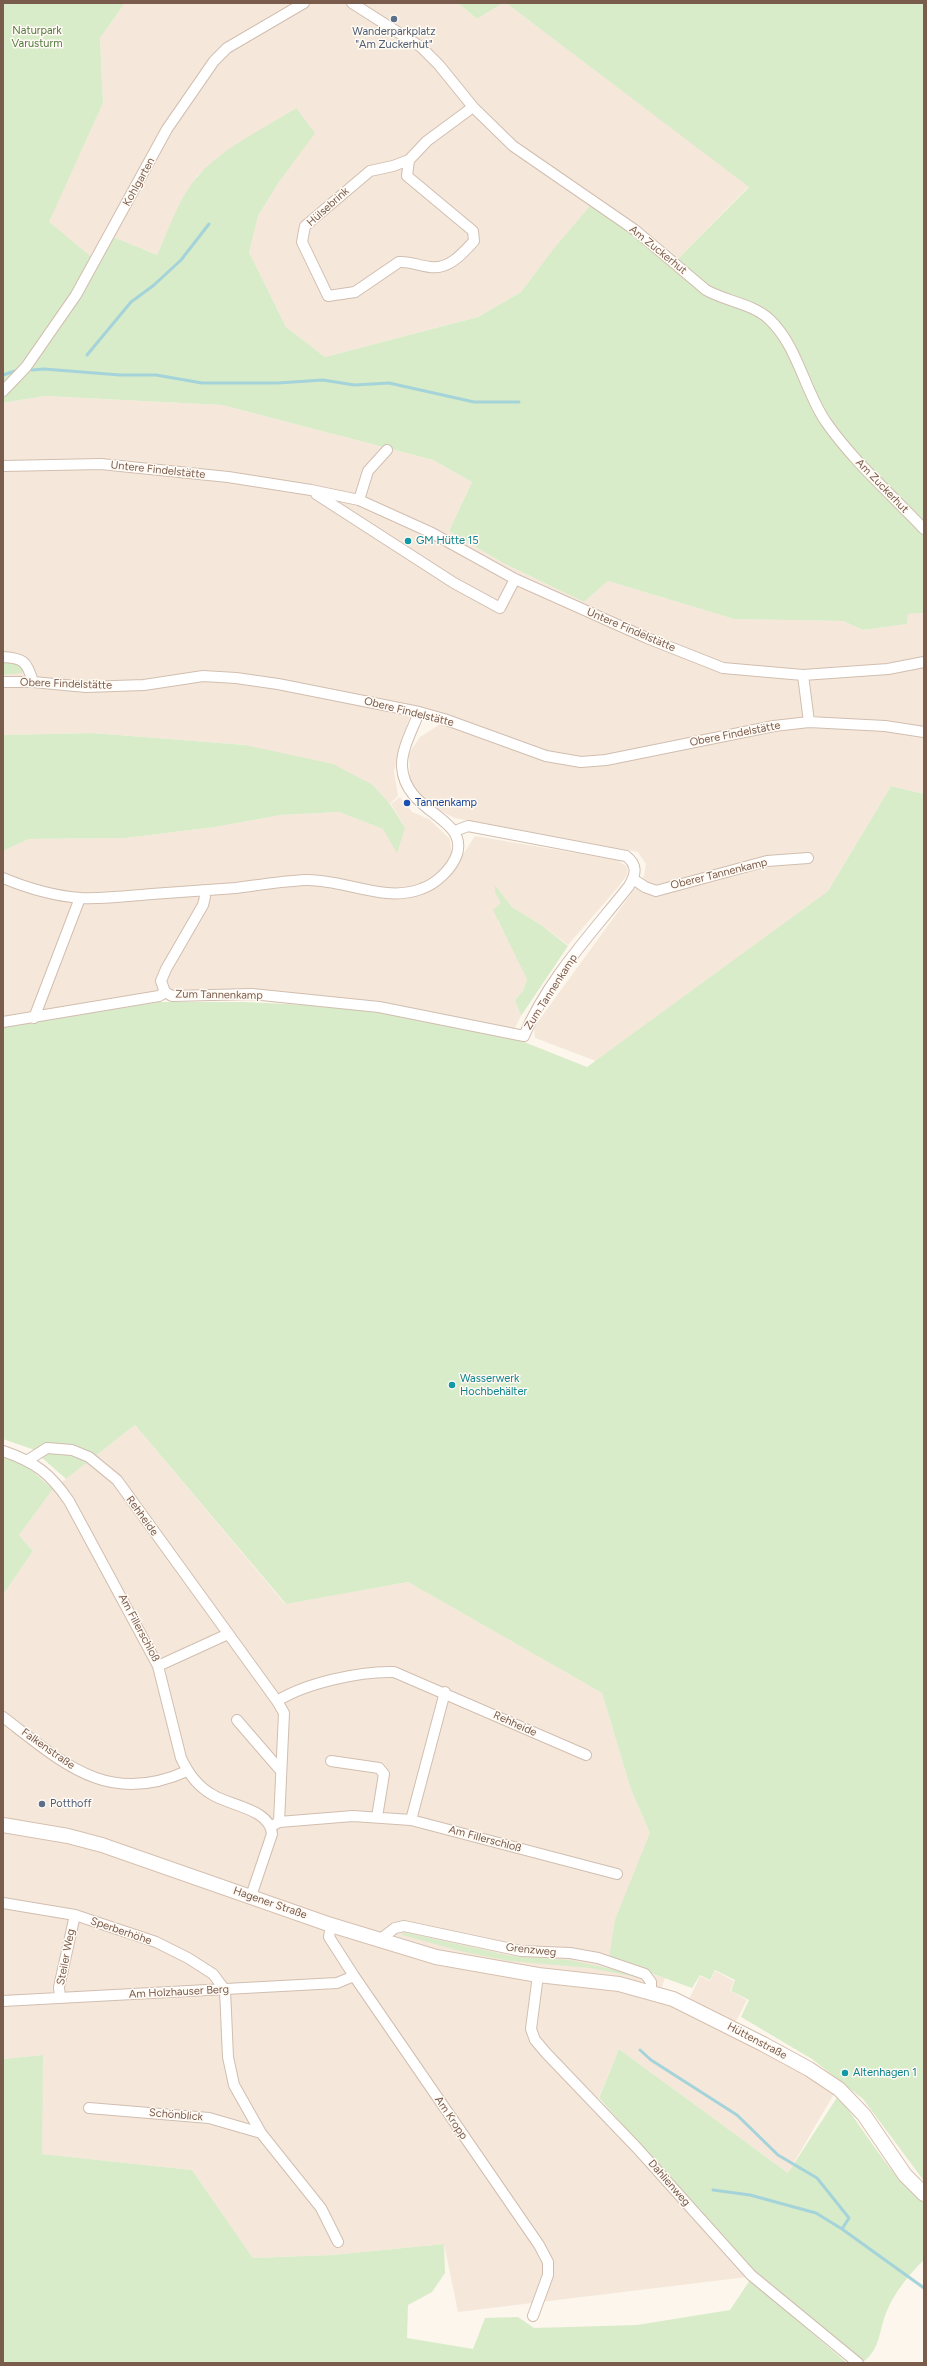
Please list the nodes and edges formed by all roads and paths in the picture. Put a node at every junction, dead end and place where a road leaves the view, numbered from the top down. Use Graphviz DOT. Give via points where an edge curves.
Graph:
graph roads {
  1 [pos="304,3"];
  2 [pos="352,3"];
  3 [pos="472,107"];
  4 [pos="409,160"];
  5 [pos="3,391"];
  6 [pos="386,450"];
  7 [pos="3,466"];
  8 [pos="311,490"];
  9 [pos="359,500"];
  10 [pos="924,529"];
  11 [pos="515,579"];
  12 [pos="3,657"];
  13 [pos="924,662"];
  14 [pos="804,674"];
  15 [pos="3,682"];
  16 [pos="33,682"];
  17 [pos="420,712"];
  18 [pos="809,722"];
  19 [pos="923,732"];
  20 [pos="455,831"];
  21 [pos="808,858"];
  22 [pos="3,878"];
  23 [pos="633,879"];
  24 [pos="203,890"];
  25 [pos="80,898"];
  26 [pos="165,992"];
  27 [pos="34,1018"];
  28 [pos="3,1022"];
  29 [pos="3,1452"];
  30 [pos="28,1460"];
  31 [pos="228,1634"];
  32 [pos="158,1666"];
  33 [pos="445,1692"];
  34 [pos="278,1701"];
  35 [pos="3,1717"];
  36 [pos="237,1720"];
  37 [pos="586,1755"];
  38 [pos="331,1761"];
  39 [pos="187,1771"];
  40 [pos="281,1771"];
  41 [pos="377,1816"];
  42 [pos="411,1820"];
  43 [pos="275,1824"];
  44 [pos="3,1825"];
  45 [pos="617,1874"];
  46 [pos="251,1896"];
  47 [pos="3,1903"];
  48 [pos="75,1915"];
  49 [pos="331,1925"];
  50 [pos="378,1940"];
  51 [pos="538,1975"];
  52 [pos="354,1976"];
  53 [pos="225,1990"];
  54 [pos="651,1991"];
  55 [pos="60,1998"];
  56 [pos="3,2001"];
  57 [pos="89,2108"];
  58 [pos="261,2133"];
  59 [pos="924,2194"];
  60 [pos="338,2242"];
  61 [pos="533,2316"];
  62 [pos="858,2363"];
  1 -- 5 [label="street, Kohlgarten" via="227,48 214,61 167,129 76,295 26,367"];
  2 -- 3 [label="street, Am Zuckerhut" via="421,47 439,65"];
  3 -- 4 [label="street, Hülsebrink" via="427,141"];
  3 -- 10 [label="street, Am Zuckerhut" via="513,146 635,230 706,290 768,318 781,332 825,420 845,446"];
  4 -- 4 [label="street, Hülsebrink" via="370,171 305,226 302,242 328,296 355,292 399,262 432,268 445,265 459,257 474,241 473,231 407,176"];
  6 -- 9 [label="street" via="368,471"];
  7 -- 8 [label="street, Untere Findelstätte" via="101,464 228,477"];
  8 -- 9 [label="street, Untere Findelstätte"];
  8 -- 11 [label="street, Untere Findelstätte" via="454,583 500,608"];
  9 -- 11 [label="street, Untere Findelstätte" via="432,533"];
  11 -- 14 [label="street, Untere Findelstätte" via="646,638 723,668"];
  12 -- 16 [label="street" via="17,658 28,666"];
  13 -- 14 [label="street, Untere Findelstätte" via="888,669"];
  14 -- 18 [label="street"];
  15 -- 16 [label="street, Obere Findelstätte"];
  16 -- 17 [label="street, Obere Findelstätte" via="93,686 144,685 203,676 236,678"];
  17 -- 18 [label="street, Obere Findelstätte" via="546,756 581,762 606,760 774,726"];
  17 -- 20 [label="street" via="404,750 402,767 405,784 414,798"];
  18 -- 19 [label="street, Obere Findelstätte" via="885,726"];
  20 -- 23 [label="street" via="468,826 626,856 634,862 636,871"];
  20 -- 24 [label="street" via="458,840 457,854 450,867 438,880 421,889 402,894 308,880"];
  21 -- 23 [label="street, Oberer Tannenkamp" via="767,861 656,891"];
  22 -- 25 [label="street" via="28,888"];
  23 -- 26 [label="street, Zum Tannenkamp" via="565,967 530,1021 524,1036 430,1015 379,1007 252,994 172,996"];
  24 -- 25 [label="street"];
  24 -- 26 [label="street, Zum Tannenkamp" via="203,905 161,981"];
  25 -- 27 [label="street"];
  26 -- 27 [label="street, Zum Tannenkamp" via="159,996"];
  27 -- 28 [label="street, Zum Tannenkamp"];
  29 -- 30 [label="street, Am Fillerschloß"];
  30 -- 31 [label="street, Rehheide" via="47,1448 72,1450 89,1456 102,1466 117,1480"];
  30 -- 32 [label="street, Am Fillerschloß" via="58,1484 69,1501"];
  31 -- 32 [label="street"];
  31 -- 34 [label="street, Rehheide"];
  32 -- 39 [label="street, Am Fillerschloß" via="181,1758"];
  33 -- 34 [label="street, Rehheide" via="394,1672 378,1671 306,1687"];
  33 -- 37 [label="street, Rehheide"];
  33 -- 42 [label="street"];
  34 -- 40 [label="street, Rehheide" via="284,1713"];
  35 -- 39 [label="street, Falkenstraße" via="58,1759 102,1780 121,1785 145,1785 168,1780"];
  36 -- 40 [label="street"];
  38 -- 41 [label="street" via="378,1768 384,1774"];
  39 -- 43 [label="street, Am Fillerschloß" via="213,1796"];
  40 -- 43 [label="street, Rehheide"];
  41 -- 42 [label="street, Am Fillerschloß"];
  41 -- 43 [label="street, Am Fillerschloß"];
  42 -- 45 [label="street, Am Fillerschloß"];
  43 -- 46 [label="street"];
  44 -- 46 [label="main road, Hagener Straße" via="102,1845"];
  46 -- 49 [label="main road, Hagener Straße"];
  47 -- 48 [label="street, Sperberhöhe"];
  48 -- 53 [label="street, Sperberhöhe" via="156,1942 188,1958 213,1974"];
  48 -- 55 [label="street, Steiler Weg" via="59,1987"];
  49 -- 50 [label="main road, Hagener Straße"];
  49 -- 52 [label="street, Am Kropp" via="329,1937"];
  50 -- 51 [label="main road, Hagener Straße" via="463,1964"];
  50 -- 54 [label="street, Grenzweg" via="395,1928 404,1926 521,1951 570,1953 598,1958 645,1974 651,1982"];
  51 -- 54 [label="main road, Hüttenstraße" via="619,1984"];
  51 -- 62 [label="street, Dahlienweg" via="531,2029 535,2040 637,2148 751,2275"];
  52 -- 53 [label="street, Am Holzhauser Berg" via="337,1983"];
  52 -- 61 [label="street, Am Kropp" via="548,2262 548,2275"];
  53 -- 55 [label="street, Am Holzhauser Berg"];
  53 -- 58 [label="street" via="228,2057 234,2084"];
  54 -- 59 [label="main road, Hüttenstraße" via="718,2020 809,2069 835,2086 864,2115 905,2175"];
  55 -- 56 [label="street, Am Holzhauser Berg"];
  57 -- 58 [label="street, Schönblick" via="209,2118"];
  58 -- 60 [label="street" via="321,2208"];
}
